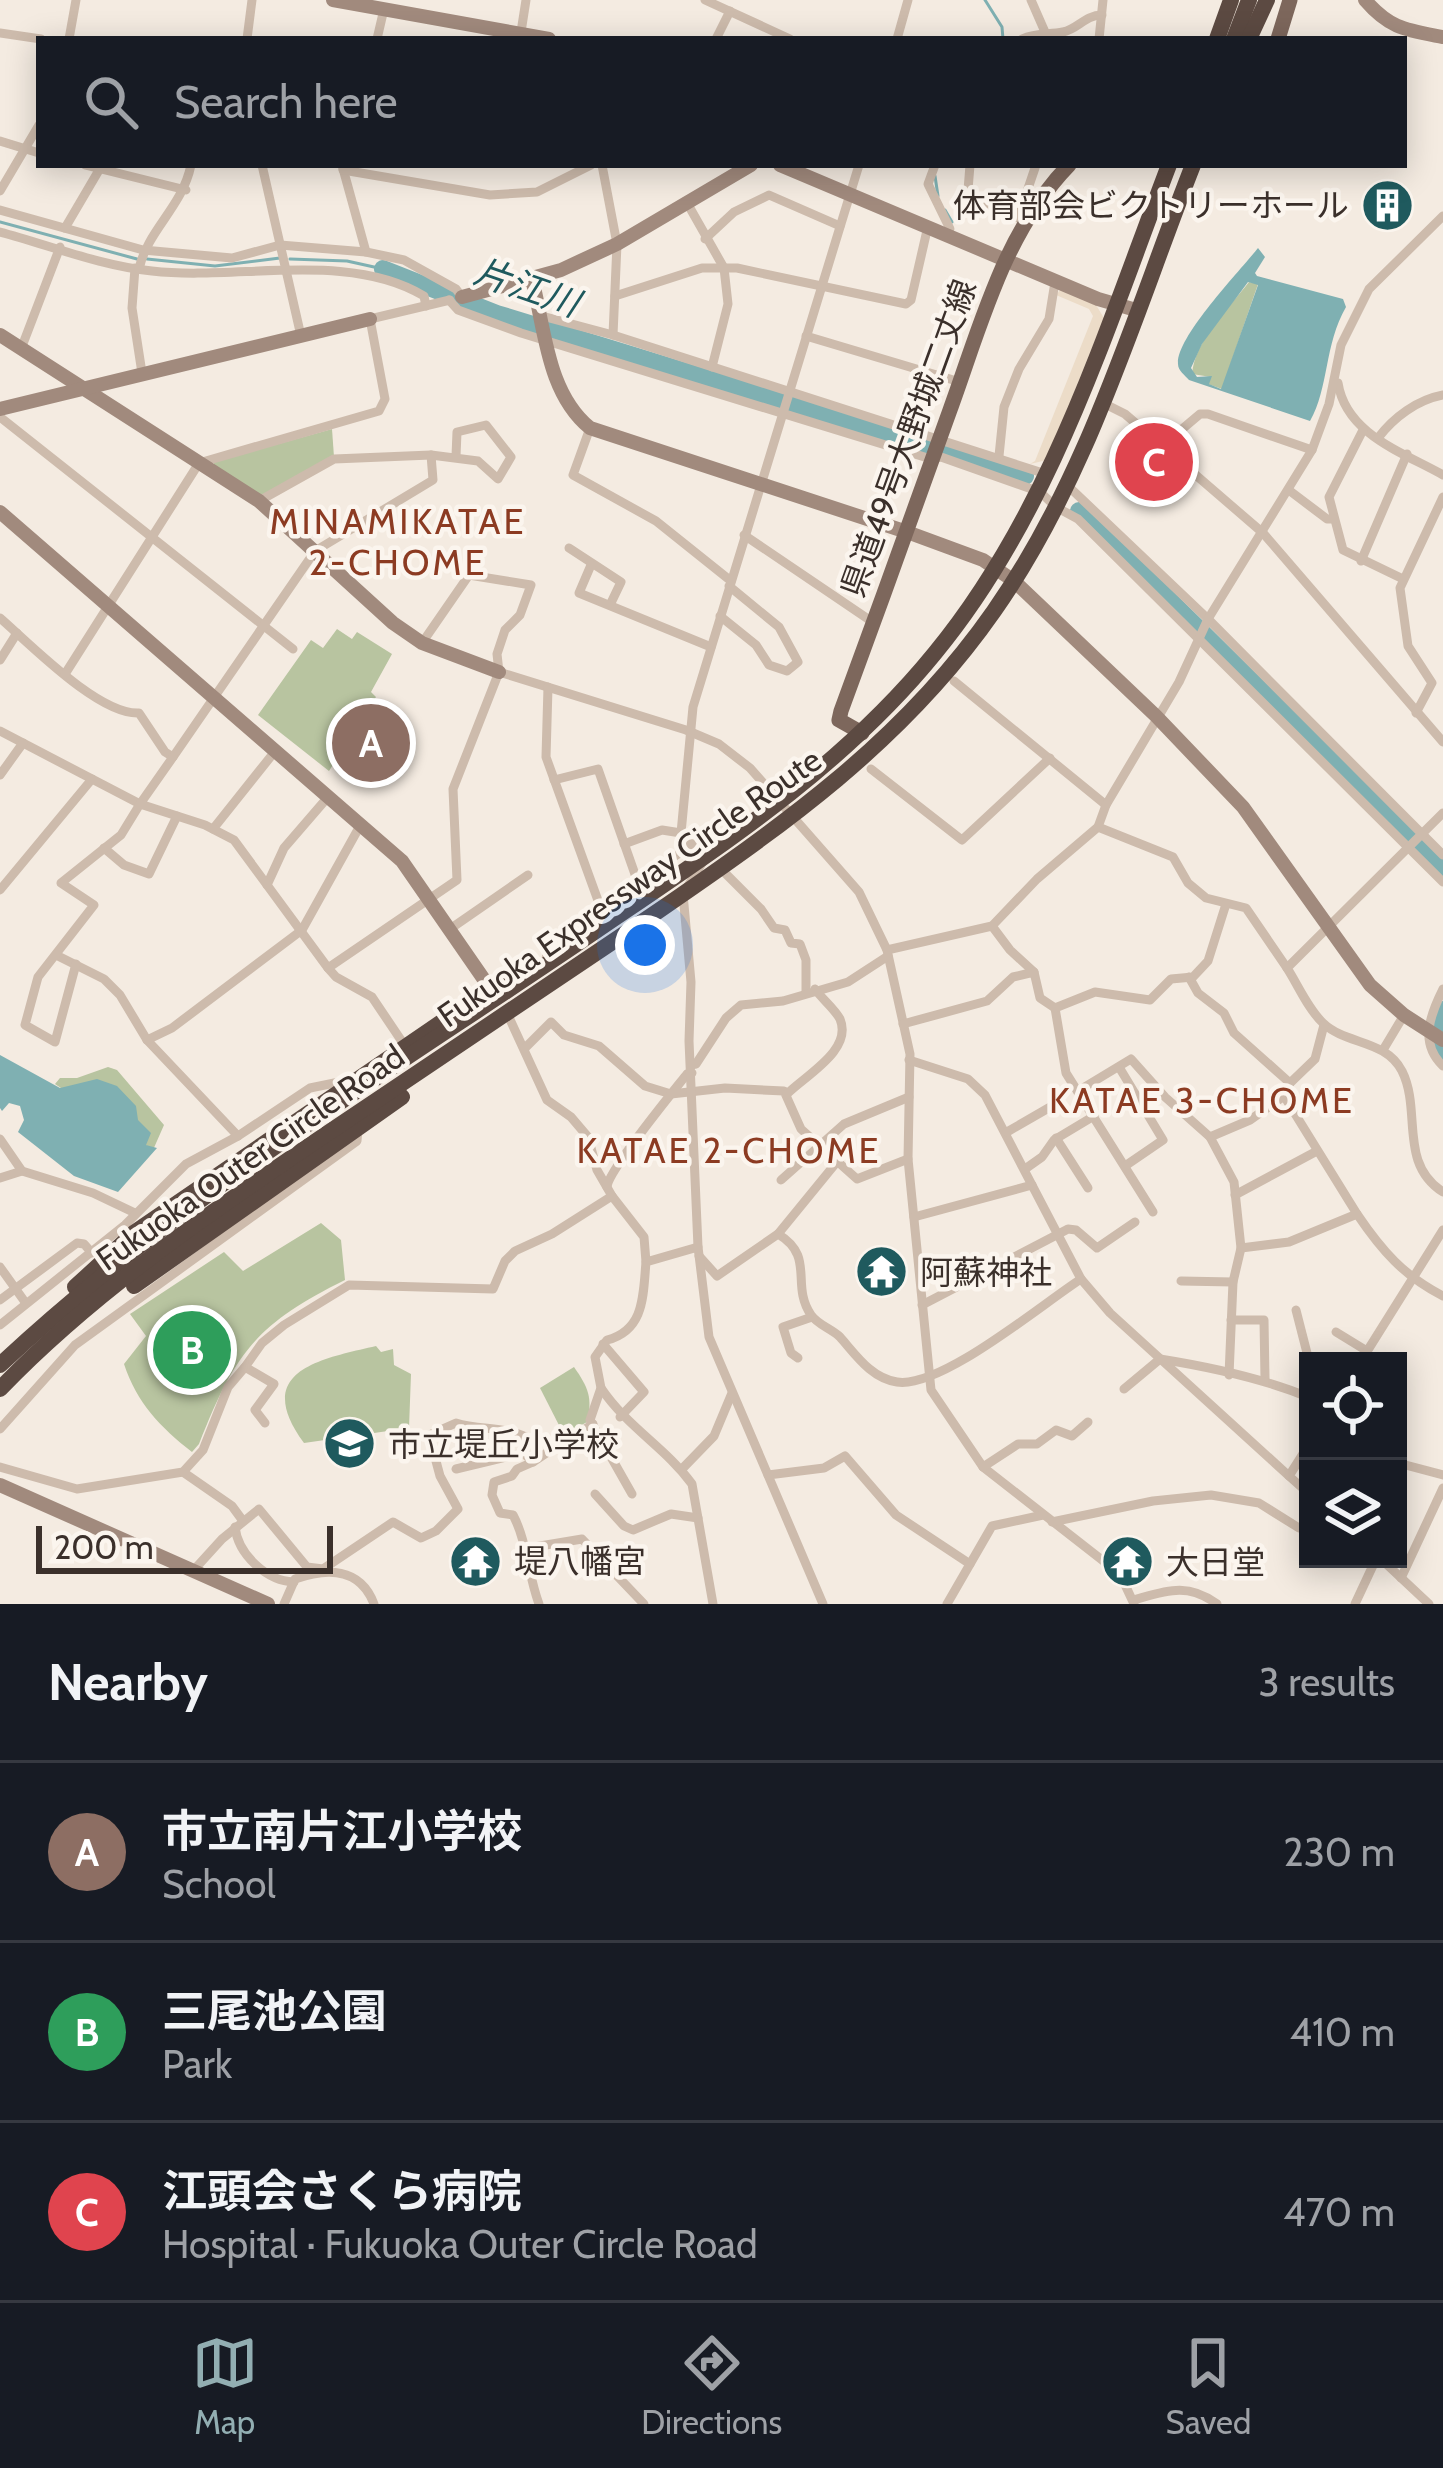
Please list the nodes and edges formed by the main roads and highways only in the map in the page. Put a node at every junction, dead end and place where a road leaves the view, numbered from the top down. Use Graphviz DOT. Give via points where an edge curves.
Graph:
graph roads {
  1 [pos="1218,0"];
  2 [pos="1231,0"];
  3 [pos="1249,0"];
  4 [pos="1268,0"];
  5 [pos="1290,0"];
  6 [pos="1213,36"];
  7 [pos="1214,36"];
  8 [pos="1235,36"];
  9 [pos="1250,36"];
  10 [pos="1279,36"];
  11 [pos="1067,168"];
  12 [pos="1168,168"];
  13 [pos="1168,168"];
  14 [pos="1189,168"];
  15 [pos="1189,168"];
  16 [pos="993,612"];
  17 [pos="866,729"];
  18 [pos="841,780"];
  19 [pos="783,814"];
  20 [pos="705,857"];
  21 [pos="502,1006"];
  22 [pos="67,1327"];
  23 [pos="34,1331"];
  24 [pos="0,1363"];
  25 [pos="0,1388"];
  1 -- 6 [label="highway"];
  2 -- 7 [label="highway"];
  3 -- 8 [label="highway"];
  4 -- 9 [label="highway"];
  5 -- 10 [label="main road"];
  11 -- 17 [label="main road, 県道49号大野城二丈線" via="1005,260 936,448 839,720"];
  12 -- 17 [label="highway, Fukuoka Outer Circle Road" via="1045,483 978,598"];
  13 -- 19 [label="highway, Fukuoka Expressway Circle Route" via="1067,428 1001,559 903,691"];
  14 -- 19 [label="highway, Fukuoka Expressway Circle Route" via="1082,435 1017,566 914,703 853,764"];
  15 -- 16 [label="highway, Fukuoka Outer Circle Road" via="1067,485"];
  16 -- 18 [label="highway, Fukuoka Outer Circle Road" via="943,677"];
  16 -- 18 [label="highway" via="993,628 954,681 871,769 848,787"];
  17 -- 19 [label="highway, Fukuoka Outer Circle Road"];
  18 -- 19 [label="highway, Fukuoka Outer Circle Road"];
  19 -- 20 [label="highway, Fukuoka Outer Circle Road"];
  19 -- 22 [label="highway" via="538,1005"];
  19 -- 23 [label="highway" via="459,1009 214,1176 118,1247"];
  19 -- 24 [label="highway, Fukuoka Expressway Circle Route" via="221,1186"];
  19 -- 25 [label="highway, Fukuoka Expressway Circle Route" via="152,1257"];
  20 -- 21 [label="highway, Fukuoka Outer Circle Road"];
  20 -- 21 [label="highway, Fukuoka Outer Circle Road" via="683,894"];
  21 -- 22 [label="highway, Fukuoka Outer Circle Road"];
  21 -- 23 [label="highway, Fukuoka Outer Circle Road" via="362,1087 161,1227"];
  22 -- 25 [label="highway, Fukuoka Outer Circle Road"];
  23 -- 24 [label="highway, Fukuoka Outer Circle Road"];
}
